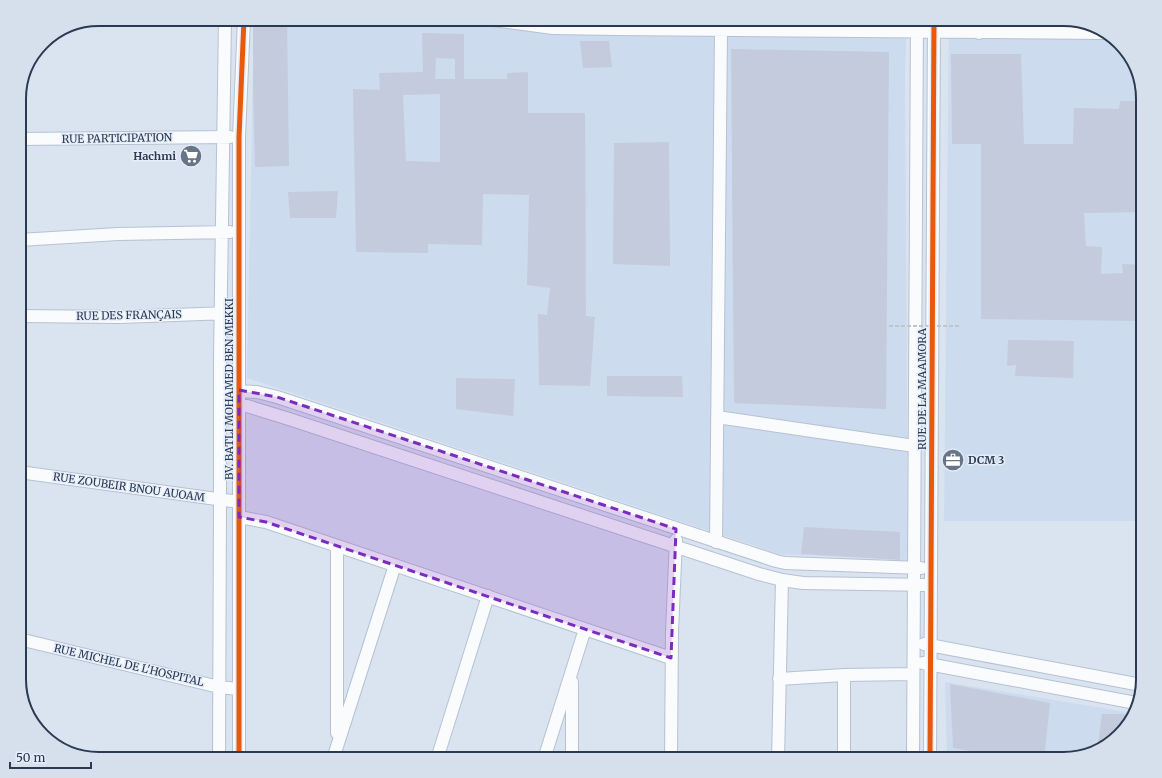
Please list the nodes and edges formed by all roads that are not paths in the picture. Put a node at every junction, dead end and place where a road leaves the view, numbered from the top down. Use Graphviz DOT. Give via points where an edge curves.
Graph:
graph roads {
  1 [pos="224,26"];
  2 [pos="244,26"];
  3 [pos="538,26"];
  4 [pos="916,26"];
  5 [pos="934,26"];
  6 [pos="979,26"];
  7 [pos="721,31"];
  8 [pos="916,32"];
  9 [pos="979,32"];
  10 [pos="934,33"];
  11 [pos="1096,33"];
  12 [pos="223,137"];
  13 [pos="239,137"];
  14 [pos="26,139"];
  15 [pos="916,204"];
  16 [pos="933,204"];
  17 [pos="239,231"];
  18 [pos="222,232"];
  19 [pos="26,240"];
  20 [pos="239,312"];
  21 [pos="221,313"];
  22 [pos="26,316"];
  23 [pos="220,390"];
  24 [pos="238,390"];
  25 [pos="220,404"];
  26 [pos="238,406"];
  27 [pos="717,417"];
  28 [pos="914,446"];
  29 [pos="26,473"];
  30 [pos="220,499"];
  31 [pos="239,502"];
  32 [pos="239,517"];
  33 [pos="676,529"];
  34 [pos="716,542"];
  35 [pos="337,546"];
  36 [pos="676,546"];
  37 [pos="395,565"];
  38 [pos="914,568"];
  39 [pos="931,569"];
  40 [pos="782,580"];
  41 [pos="930,585"];
  42 [pos="239,586"];
  43 [pos="913,586"];
  44 [pos="220,587"];
  45 [pos="488,596"];
  46 [pos="585,629"];
  47 [pos="26,641"];
  48 [pos="914,642"];
  49 [pos="931,645"];
  50 [pos="671,658"];
  51 [pos="914,662"];
  52 [pos="930,665"];
  53 [pos="572,671"];
  54 [pos="913,674"];
  55 [pos="844,675"];
  56 [pos="779,679"];
  57 [pos="1136,684"];
  58 [pos="219,687"];
  59 [pos="238,689"];
  60 [pos="1132,702"];
  61 [pos="337,744"];
  62 [pos="219,752"];
  63 [pos="239,752"];
  64 [pos="335,752"];
  65 [pos="439,752"];
  66 [pos="546,752"];
  67 [pos="572,752"];
  68 [pos="671,752"];
  69 [pos="778,752"];
  70 [pos="844,752"];
  71 [pos="913,752"];
  72 [pos="930,752"];
  1 -- 12 [label="street, BV. BATLI MOHAMED BEN MEKKI"];
  2 -- 13 [label="street, BV. BATLI MOHAMED BEN MEKKI"];
  3 -- 7 [label="street"];
  4 -- 8 [label="street, RUE DE LA MAAMORA"];
  5 -- 10 [label="street, RUE DE LA MAAMORA"];
  6 -- 9 [label="street"];
  7 -- 8 [label="street"];
  7 -- 27 [label="street"];
  8 -- 10 [label="street"];
  8 -- 15 [label="street, RUE DE LA MAAMORA"];
  9 -- 10 [label="street"];
  9 -- 11 [label="street"];
  10 -- 16 [label="street, RUE DE LA MAAMORA"];
  12 -- 13 [label="street, RUE PARTICIPATION"];
  12 -- 14 [label="street, RUE PARTICIPATION"];
  12 -- 18 [label="street, BV. BATLI MOHAMED BEN MEKKI"];
  13 -- 17 [label="street, BV. BATLI MOHAMED BEN MEKKI"];
  15 -- 16 [label="street"];
  15 -- 28 [label="street, RUE DE LA MAAMORA"];
  16 -- 39 [label="street, RUE DE LA MAAMORA"];
  17 -- 18 [label="street"];
  17 -- 20 [label="street, BV. BATLI MOHAMED BEN MEKKI"];
  18 -- 19 [label="street" via="118,234"];
  18 -- 21 [label="street, BV. BATLI MOHAMED BEN MEKKI"];
  20 -- 21 [label="street, RUE DES FRANÇAIS"];
  20 -- 24 [label="street, BV. BATLI MOHAMED BEN MEKKI"];
  21 -- 22 [label="street, RUE DES FRANÇAIS" via="120,317"];
  21 -- 23 [label="street, BV. BATLI MOHAMED BEN MEKKI"];
  23 -- 24 [label="street"];
  23 -- 25 [label="street, BV. BATLI MOHAMED BEN MEKKI"];
  24 -- 26 [label="street, BV. BATLI MOHAMED BEN MEKKI"];
  24 -- 33 [label="street" via="277,397"];
  25 -- 26 [label="street"];
  25 -- 30 [label="street, BV. BATLI MOHAMED BEN MEKKI"];
  26 -- 31 [label="street, BV. BATLI MOHAMED BEN MEKKI"];
  26 -- 36 [label="street" via="259,409"];
  27 -- 28 [label="street"];
  27 -- 34 [label="street"];
  28 -- 38 [label="street, RUE DE LA MAAMORA"];
  29 -- 30 [label="street, RUE ZOUBEIR BNOU AUOAM"];
  30 -- 31 [label="street, RUE ZOUBEIR BNOU AUOAM"];
  30 -- 44 [label="street, BV. BATLI MOHAMED BEN MEKKI"];
  31 -- 32 [label="street, BV. BATLI MOHAMED BEN MEKKI"];
  32 -- 35 [label="street" via="266,522"];
  32 -- 42 [label="street, BV. BATLI MOHAMED BEN MEKKI"];
  33 -- 34 [label="street"];
  33 -- 36 [label="street"];
  34 -- 38 [label="street" via="785,563"];
  35 -- 37 [label="street"];
  35 -- 61 [label="street"];
  36 -- 40 [label="street"];
  36 -- 50 [label="street"];
  37 -- 45 [label="street"];
  37 -- 61 [label="street"];
  38 -- 39 [label="street"];
  38 -- 43 [label="street, RUE DE LA MAAMORA"];
  39 -- 41 [label="street, RUE DE LA MAAMORA"];
  40 -- 43 [label="street" via="803,583"];
  40 -- 56 [label="street"];
  41 -- 43 [label="street"];
  41 -- 49 [label="street, RUE DE LA MAAMORA"];
  42 -- 44 [label="street"];
  42 -- 59 [label="street, BV. BATLI MOHAMED BEN MEKKI"];
  43 -- 48 [label="street, RUE DE LA MAAMORA"];
  44 -- 58 [label="street, BV. BATLI MOHAMED BEN MEKKI"];
  45 -- 46 [label="street"];
  45 -- 65 [label="street"];
  46 -- 50 [label="street"];
  46 -- 53 [label="street"];
  47 -- 58 [label="street, RUE MICHEL DE L'HOSPITAL"];
  48 -- 49 [label="street"];
  48 -- 51 [label="street, RUE DE LA MAAMORA"];
  49 -- 52 [label="street, RUE DE LA MAAMORA"];
  49 -- 57 [label="street"];
  50 -- 68 [label="street"];
  51 -- 52 [label="street"];
  51 -- 54 [label="street, RUE DE LA MAAMORA"];
  52 -- 60 [label="street"];
  52 -- 72 [label="street, RUE DE LA MAAMORA"];
  53 -- 66 [label="street"];
  53 -- 67 [label="street"];
  54 -- 55 [label="street"];
  54 -- 71 [label="street, RUE DE LA MAAMORA"];
  55 -- 56 [label="street"];
  55 -- 70 [label="street"];
  56 -- 69 [label="street"];
  58 -- 59 [label="street, RUE MICHEL DE L'HOSPITAL"];
  58 -- 62 [label="street, BV. BATLI MOHAMED BEN MEKKI"];
  59 -- 63 [label="street, BV. BATLI MOHAMED BEN MEKKI"];
  61 -- 64 [label="street"];
}
